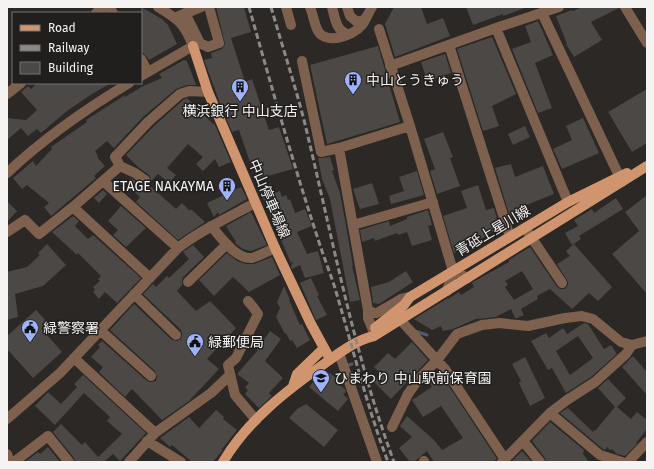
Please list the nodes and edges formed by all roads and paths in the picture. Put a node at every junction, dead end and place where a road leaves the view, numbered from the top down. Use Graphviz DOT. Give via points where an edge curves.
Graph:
graph roads {
  1 [pos="158,7"];
  2 [pos="201,7"];
  3 [pos="209,7"];
  4 [pos="286,7"];
  5 [pos="310,7"];
  6 [pos="332,7"];
  7 [pos="347,7"];
  8 [pos="559,7"];
  9 [pos="625,7"];
  10 [pos="368,10"];
  11 [pos="542,14"];
  12 [pos="181,16"];
  13 [pos="291,25"];
  14 [pos="496,28"];
  15 [pos="379,29"];
  16 [pos="348,34"];
  17 [pos="647,43"];
  18 [pos="197,45"];
  19 [pos="450,45"];
  20 [pos="302,61"];
  21 [pos="389,62"];
  22 [pos="142,63"];
  23 [pos="145,74"];
  24 [pos="20,84"];
  25 [pos="127,84"];
  26 [pos="208,92"];
  27 [pos="7,94"];
  28 [pos="410,126"];
  29 [pos="339,148"];
  30 [pos="647,165"];
  31 [pos="120,166"];
  32 [pos="7,173"];
  33 [pos="620,179"];
  34 [pos="145,180"];
  35 [pos="103,181"];
  36 [pos="432,202"];
  37 [pos="568,202"];
  38 [pos="255,203"];
  39 [pos="586,205"];
  40 [pos="73,207"];
  41 [pos="565,218"];
  42 [pos="352,225"];
  43 [pos="211,226"];
  44 [pos="525,228"];
  45 [pos="7,232"];
  46 [pos="510,237"];
  47 [pos="528,241"];
  48 [pos="227,244"];
  49 [pos="178,248"];
  50 [pos="275,248"];
  51 [pos="502,257"];
  52 [pos="454,271"];
  53 [pos="150,278"];
  54 [pos="468,278"];
  55 [pos="188,282"];
  56 [pos="562,283"];
  57 [pos="447,291"];
  58 [pos="134,294"];
  59 [pos="410,297"];
  60 [pos="248,302"];
  61 [pos="368,310"];
  62 [pos="397,317"];
  63 [pos="100,330"];
  64 [pos="373,330"];
  65 [pos="176,335"];
  66 [pos="365,338"];
  67 [pos="647,341"];
  68 [pos="632,345"];
  69 [pos="324,348"];
  70 [pos="335,356"];
  71 [pos="74,358"];
  72 [pos="438,359"];
  73 [pos="230,374"];
  74 [pos="151,376"];
  75 [pos="293,386"];
  76 [pos="550,413"];
  77 [pos="7,419"];
  78 [pos="256,420"];
  79 [pos="392,427"];
  80 [pos="155,433"];
  81 [pos="148,441"];
  82 [pos="523,441"];
  83 [pos="647,442"];
  84 [pos="7,454"];
  85 [pos="503,460"];
  86 [pos="10,462"];
  87 [pos="14,462"];
  88 [pos="69,462"];
  89 [pos="129,462"];
  90 [pos="181,462"];
  91 [pos="224,462"];
  92 [pos="378,462"];
  93 [pos="540,462"];
  94 [pos="622,462"];
  95 [pos="628,462"];
  1 -- 12 [label="street"];
  2 -- 12 [label="street"];
  3 -- 18 [label="street" via="219,43 208,47"];
  4 -- 13 [label="street"];
  5 -- 16 [label="street" via="318,31 323,36 333,39"];
  6 -- 16 [label="street" via="337,26 343,33"];
  7 -- 10 [label="street" via="350,16 357,22 364,20"];
  8 -- 11 [label="street"];
  9 -- 17 [label="street"];
  10 -- 16 [label="street" via="362,26"];
  11 -- 14 [label="street"];
  11 -- 33 [label="street"];
  12 -- 18 [label="street" via="185,28"];
  14 -- 19 [label="street"];
  14 -- 37 [label="street"];
  15 -- 21 [label="street"];
  18 -- 23 [label="street"];
  18 -- 26 [label="main road, 中山停車場線"];
  19 -- 21 [label="street"];
  19 -- 46 [label="street"];
  20 -- 29 [label="street" via="321,152"];
  21 -- 28 [label="street"];
  22 -- 23 [label="street"];
  24 -- 27 [label="street"];
  25 -- 32 [label="street" via="86,110"];
  26 -- 31 [label="street" via="188,91 180,94 148,122 115,157"];
  26 -- 38 [label="main road, 中山停車場線"];
  28 -- 29 [label="street"];
  28 -- 36 [label="street"];
  29 -- 42 [label="street"];
  30 -- 33 [label="main road, 青砥上星川線"];
  31 -- 34 [label="street" via="135,172"];
  31 -- 35 [label="street"];
  33 -- 37 [label="main road, 青砥上星川線"];
  33 -- 39 [label="main road, 青砥上星川線"];
  35 -- 40 [label="street"];
  35 -- 49 [label="street"];
  36 -- 42 [label="street"];
  36 -- 52 [label="street"];
  37 -- 39 [label="street"];
  37 -- 41 [label="street"];
  37 -- 44 [label="main road, 青砥上星川線"];
  38 -- 43 [label="street"];
  38 -- 50 [label="main road, 中山停車場線"];
  39 -- 41 [label="main road, 青砥上星川線"];
  40 -- 45 [label="street" via="39,234 26,220"];
  40 -- 53 [label="street"];
  41 -- 47 [label="main road, 青砥上星川線"];
  42 -- 61 [label="street"];
  43 -- 48 [label="street"];
  43 -- 49 [label="street"];
  44 -- 46 [label="main road, 青砥上星川線"];
  44 -- 47 [label="street"];
  46 -- 47 [label="street"];
  46 -- 51 [label="street"];
  46 -- 52 [label="main road, 青砥上星川線"];
  47 -- 51 [label="main road, 青砥上星川線"];
  47 -- 56 [label="street"];
  48 -- 50 [label="street" via="241,256 252,258"];
  48 -- 55 [label="street"];
  49 -- 53 [label="street"];
  50 -- 69 [label="main road, 中山停車場線"];
  51 -- 54 [label="main road, 青砥上星川線"];
  52 -- 54 [label="street"];
  52 -- 57 [label="street"];
  52 -- 59 [label="main road, 青砥上星川線"];
  53 -- 58 [label="street"];
  54 -- 57 [label="main road, 青砥上星川線"];
  57 -- 62 [label="main road, 青砥上星川線"];
  58 -- 63 [label="street"];
  58 -- 65 [label="street"];
  59 -- 61 [label="street" via="374,313"];
  59 -- 62 [label="main road, 青砥上星川線"];
  60 -- 73 [label="street" via="258,314 236,358 228,365"];
  61 -- 64 [label="street"];
  62 -- 64 [label="main road, 青砥上星川線"];
  62 -- 66 [label="main road, 青砥上星川線" via="374,336"];
  62 -- 72 [label="street"];
  63 -- 71 [label="street"];
  63 -- 74 [label="street"];
  64 -- 66 [label="main road, 青砥上星川線"];
  66 -- 70 [label="main road, 青砥上星川線"];
  67 -- 68 [label="street"];
  68 -- 72 [label="street" via="621,342 594,319 582,316 528,326 499,323 482,325 457,334"];
  68 -- 76 [label="street" via="596,382"];
  69 -- 70 [label="main road, 中山停車場線"];
  69 -- 75 [label="main road" via="297,374"];
  70 -- 75 [label="main road, 青砥上星川線"];
  70 -- 92 [label="street"];
  71 -- 77 [label="street"];
  71 -- 80 [label="street"];
  72 -- 79 [label="street" via="408,394"];
  72 -- 85 [label="street" via="478,416"];
  73 -- 78 [label="street" via="235,396"];
  73 -- 80 [label="street" via="211,393"];
  75 -- 78 [label="main road, 青砥上星川線"];
  76 -- 82 [label="street"];
  76 -- 94 [label="street" via="600,455"];
  78 -- 91 [label="main road, 青砥上星川線" via="241,436"];
  80 -- 81 [label="street"];
  81 -- 89 [label="street"];
  81 -- 90 [label="street"];
  82 -- 85 [label="street"];
  82 -- 93 [label="street"];
  83 -- 95 [label="street"];
  84 -- 86 [label="street"];
  87 -- 88 [label="street" via="48,436"];
}
